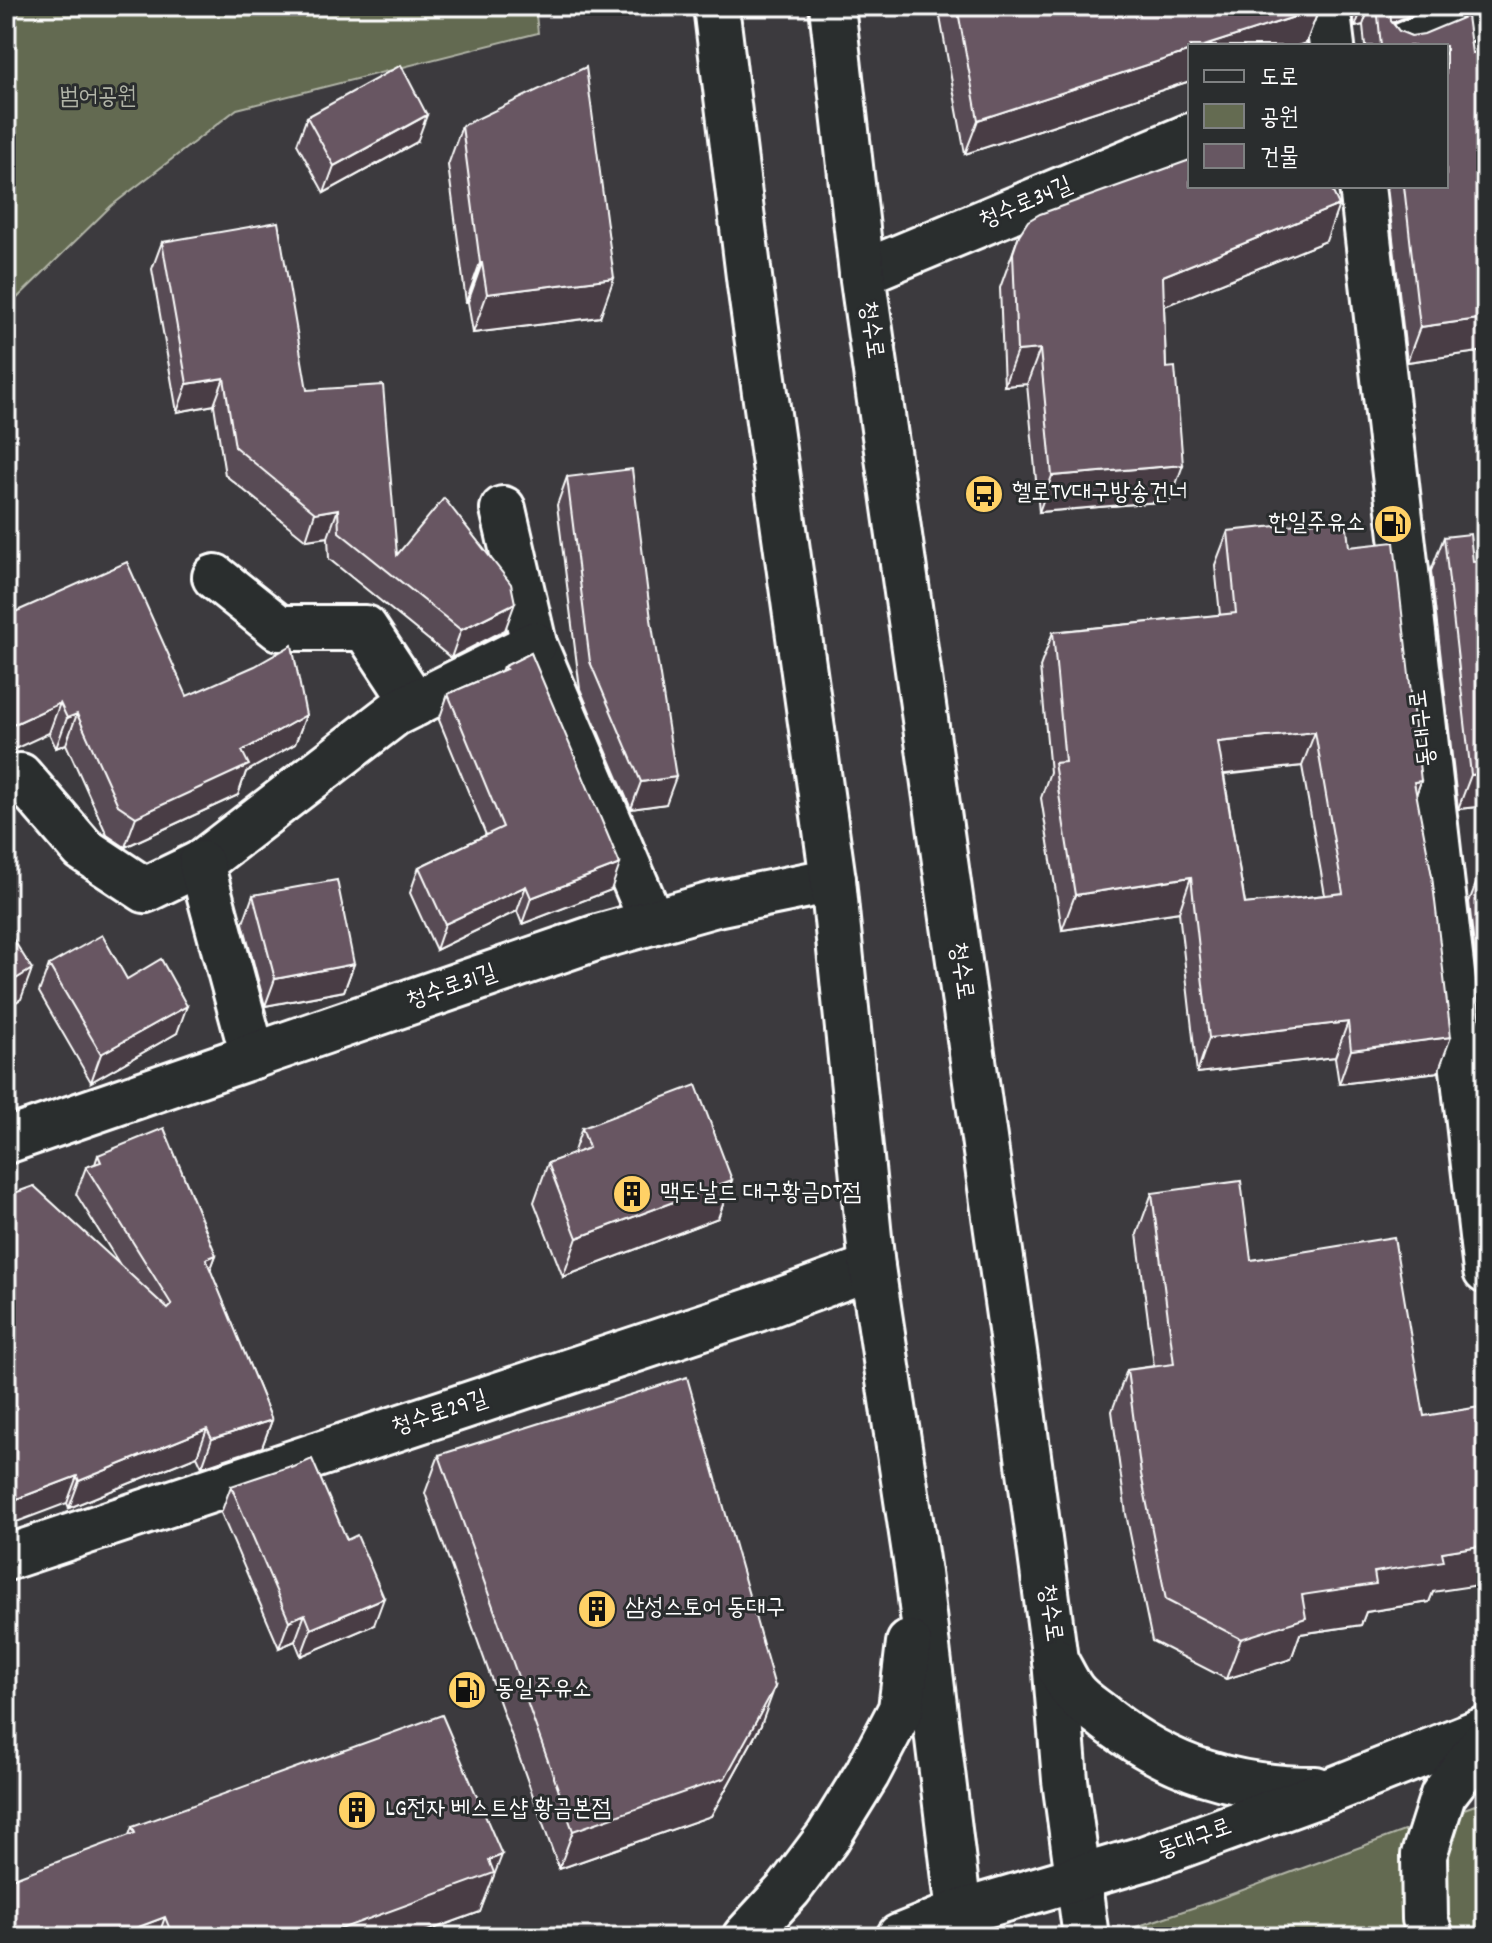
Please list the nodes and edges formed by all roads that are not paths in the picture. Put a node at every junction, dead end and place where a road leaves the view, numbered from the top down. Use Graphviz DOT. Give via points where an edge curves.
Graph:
graph roads {
  1 [pos="716,6"];
  2 [pos="832,6"];
  3 [pos="1327,6"];
  4 [pos="1486,10"];
  5 [pos="1332,44"];
  6 [pos="1407,44"];
  7 [pos="1188,137"];
  8 [pos="1362,188"];
  9 [pos="862,273"];
  10 [pos="503,509"];
  11 [pos="215,577"];
  12 [pos="534,644"];
  13 [pos="415,704"];
  14 [pos="6,784"];
  15 [pos="201,863"];
  16 [pos="833,880"];
  17 [pos="652,922"];
  18 [pos="253,1056"];
  19 [pos="6,1141"];
  20 [pos="872,1267"];
  21 [pos="1486,1271"];
  22 [pos="6,1558"];
  23 [pos="918,1573"];
  24 [pos="1055,1660"];
  25 [pos="1486,1729"];
  26 [pos="1486,1741"];
  27 [pos="1335,1789"];
  28 [pos="1077,1878"];
  29 [pos="960,1925"];
  30 [pos="745,1937"];
  31 [pos="899,1937"];
  32 [pos="1086,1937"];
  33 [pos="1431,1937"];
  1 -- 16 [label="main road"];
  2 -- 9 [label="main road, 청수로"];
  3 -- 5 [label="main road"];
  4 -- 6 [label="main road"];
  7 -- 9 [label="main road, 청수로34길"];
  8 -- 21 [label="main road, 동대구로"];
  9 -- 24 [label="main road, 청수로"];
  10 -- 12 [label="main road"];
  11 -- 13 [label="main road" via="279,628 365,628"];
  12 -- 13 [label="main road"];
  12 -- 17 [label="main road"];
  13 -- 15 [label="main road" via="394,714"];
  14 -- 15 [label="main road" via="20,776 83,849 145,890"];
  15 -- 18 [label="main road"];
  16 -- 17 [label="main road, 청수로31길"];
  16 -- 20 [label="main road"];
  17 -- 18 [label="main road, 청수로31길"];
  18 -- 19 [label="main road, 청수로31길"];
  20 -- 22 [label="main road, 청수로29길"];
  20 -- 23 [label="main road"];
  23 -- 29 [label="main road"];
  23 -- 30 [label="main road" via="901,1709 828,1837"];
  24 -- 27 [label="main road" via="1075,1694 1132,1739 1179,1764 1282,1789"];
  24 -- 28 [label="main road, 청수로"];
  25 -- 27 [label="main road, 동대구로"];
  26 -- 33 [label="main road" via="1443,1795 1424,1855 1425,1919"];
  27 -- 28 [label="main road, 동대구로"];
  28 -- 29 [label="main road, 동대구로"];
  28 -- 32 [label="main road, 청수로"];
  29 -- 31 [label="main road, 동대구로"];
}
